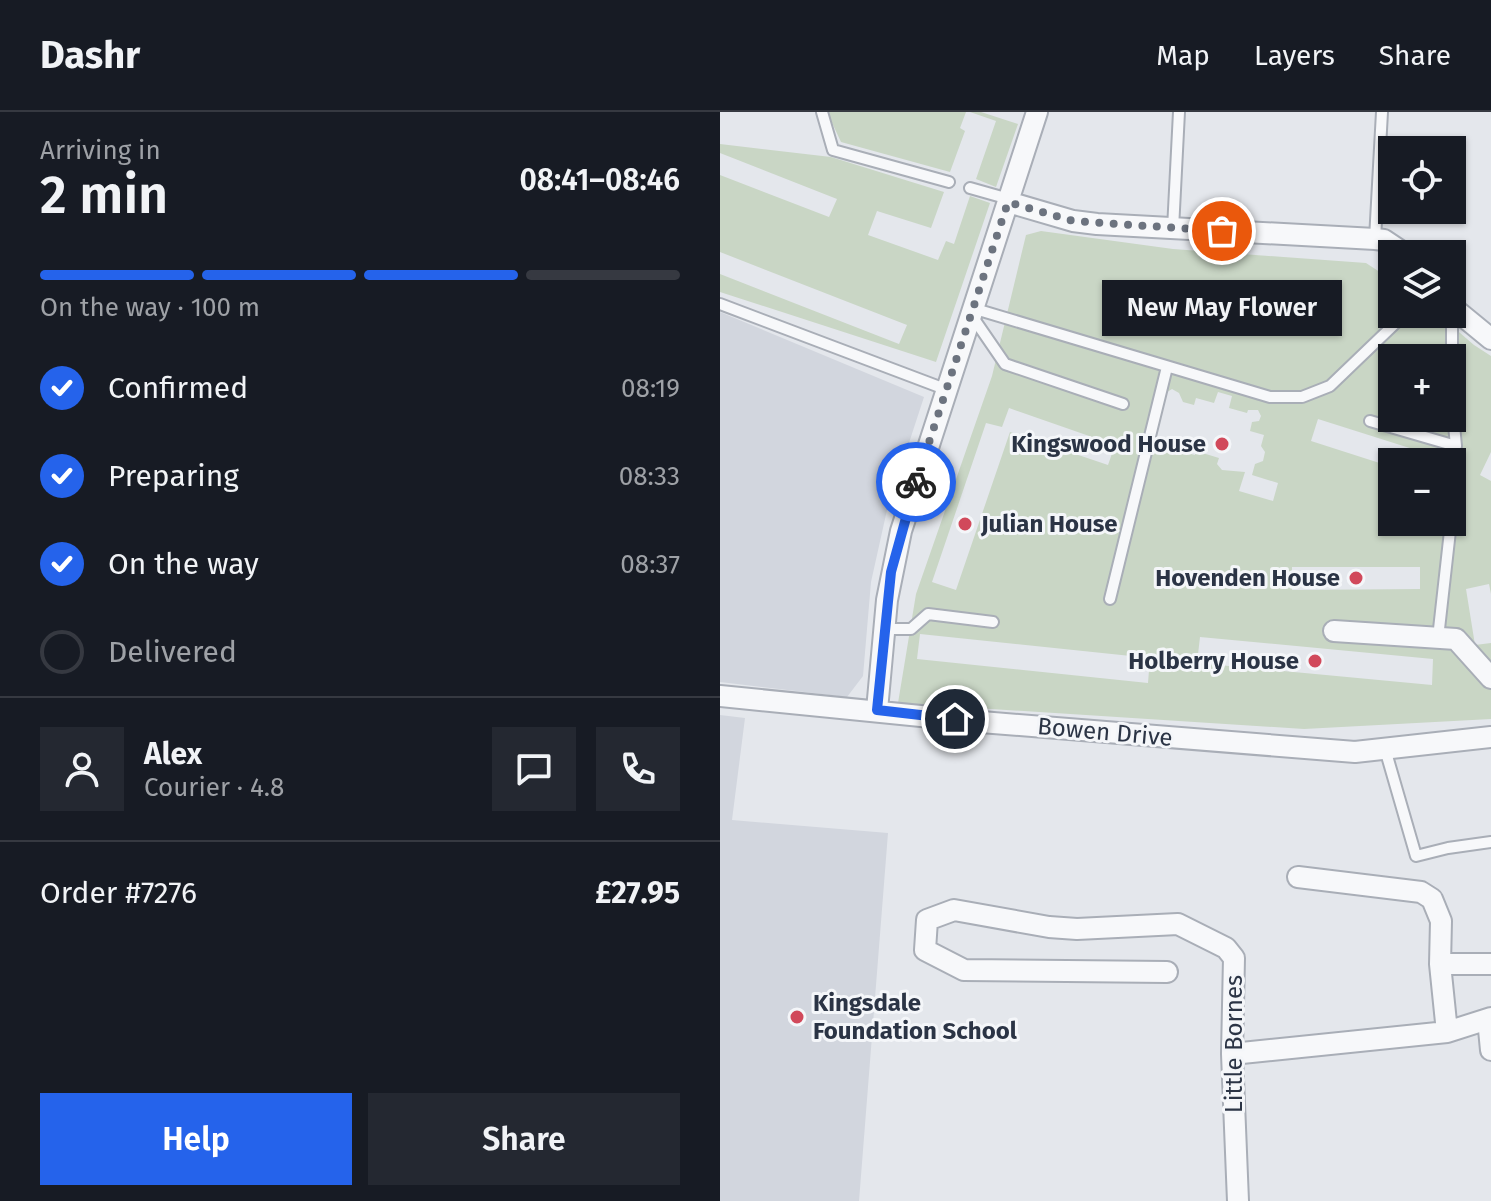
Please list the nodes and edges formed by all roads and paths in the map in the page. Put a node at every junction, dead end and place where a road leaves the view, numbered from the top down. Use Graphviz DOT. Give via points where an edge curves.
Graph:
graph roads {
  1 [pos="822,112"];
  2 [pos="1037,112"];
  3 [pos="1179,112"];
  4 [pos="1382,112"];
  5 [pos="949,182"];
  6 [pos="970,188"];
  7 [pos="1009,200"];
  8 [pos="1173,229"];
  9 [pos="1375,239"];
  10 [pos="1384,240"];
  11 [pos="720,304"];
  12 [pos="972,312"];
  13 [pos="1466,318"];
  14 [pos="1390,328"];
  15 [pos="1491,339"];
  16 [pos="1167,367"];
  17 [pos="945,389"];
  18 [pos="1123,404"];
  19 [pos="1370,421"];
  20 [pos="1378,423"];
  21 [pos="1408,432"];
  22 [pos="1455,432"];
  23 [pos="1449,536"];
  24 [pos="1110,599"];
  25 [pos="993,622"];
  26 [pos="885,629"];
  27 [pos="1334,631"];
  28 [pos="1438,638"];
  29 [pos="1491,678"];
  30 [pos="720,696"];
  31 [pos="877,710"];
  32 [pos="1491,737"];
  33 [pos="1385,749"];
  34 [pos="1491,842"];
  35 [pos="1298,877"];
  36 [pos="1440,964"];
  37 [pos="1491,964"];
  38 [pos="1167,972"];
  39 [pos="1490,1019"];
  40 [pos="1447,1032"];
  41 [pos="1491,1050"];
  42 [pos="1232,1054"];
  43 [pos="1238,1201"];
  1 -- 5 [label="lane" via="833,150"];
  2 -- 7 [label="street"];
  3 -- 8 [label="lane"];
  4 -- 9 [label="lane"];
  6 -- 7 [label="lane"];
  7 -- 8 [label="street" via="1073,221"];
  7 -- 12 [label="street"];
  8 -- 9 [label="street"];
  9 -- 10 [label="street"];
  11 -- 17 [label="lane"];
  12 -- 16 [label="lane"];
  12 -- 17 [label="street"];
  12 -- 18 [label="lane" via="1005,364"];
  13 -- 15 [label="street"];
  14 -- 16 [label="lane" via="1330,386 1302,397 1270,397"];
  16 -- 24 [label="lane"];
  17 -- 26 [label="street" via="901,531"];
  19 -- 20 [label="lane"];
  21 -- 22 [label="lane" via="1456,446"];
  23 -- 28 [label="lane"];
  25 -- 26 [label="lane" via="928,614 911,629"];
  26 -- 31 [label="street"];
  27 -- 28 [label="street"];
  28 -- 29 [label="street" via="1456,639"];
  30 -- 31 [label="street, Bowen Drive"];
  31 -- 33 [label="street, Bowen Drive" via="1355,752"];
  32 -- 33 [label="street, Bowen Drive"];
  33 -- 34 [label="lane" via="1416,856"];
  35 -- 36 [label="street" via="1421,892 1432,899 1441,921"];
  36 -- 37 [label="street"];
  36 -- 40 [label="street"];
  38 -- 42 [label="street, Little Bornes" via="964,970 925,950 927,920 954,910 1077,929 1178,924 1226,948 1234,958"];
  39 -- 40 [label="street"];
  39 -- 41 [label="street"];
  40 -- 42 [label="street"];
  42 -- 43 [label="street, Little Bornes"];
}
